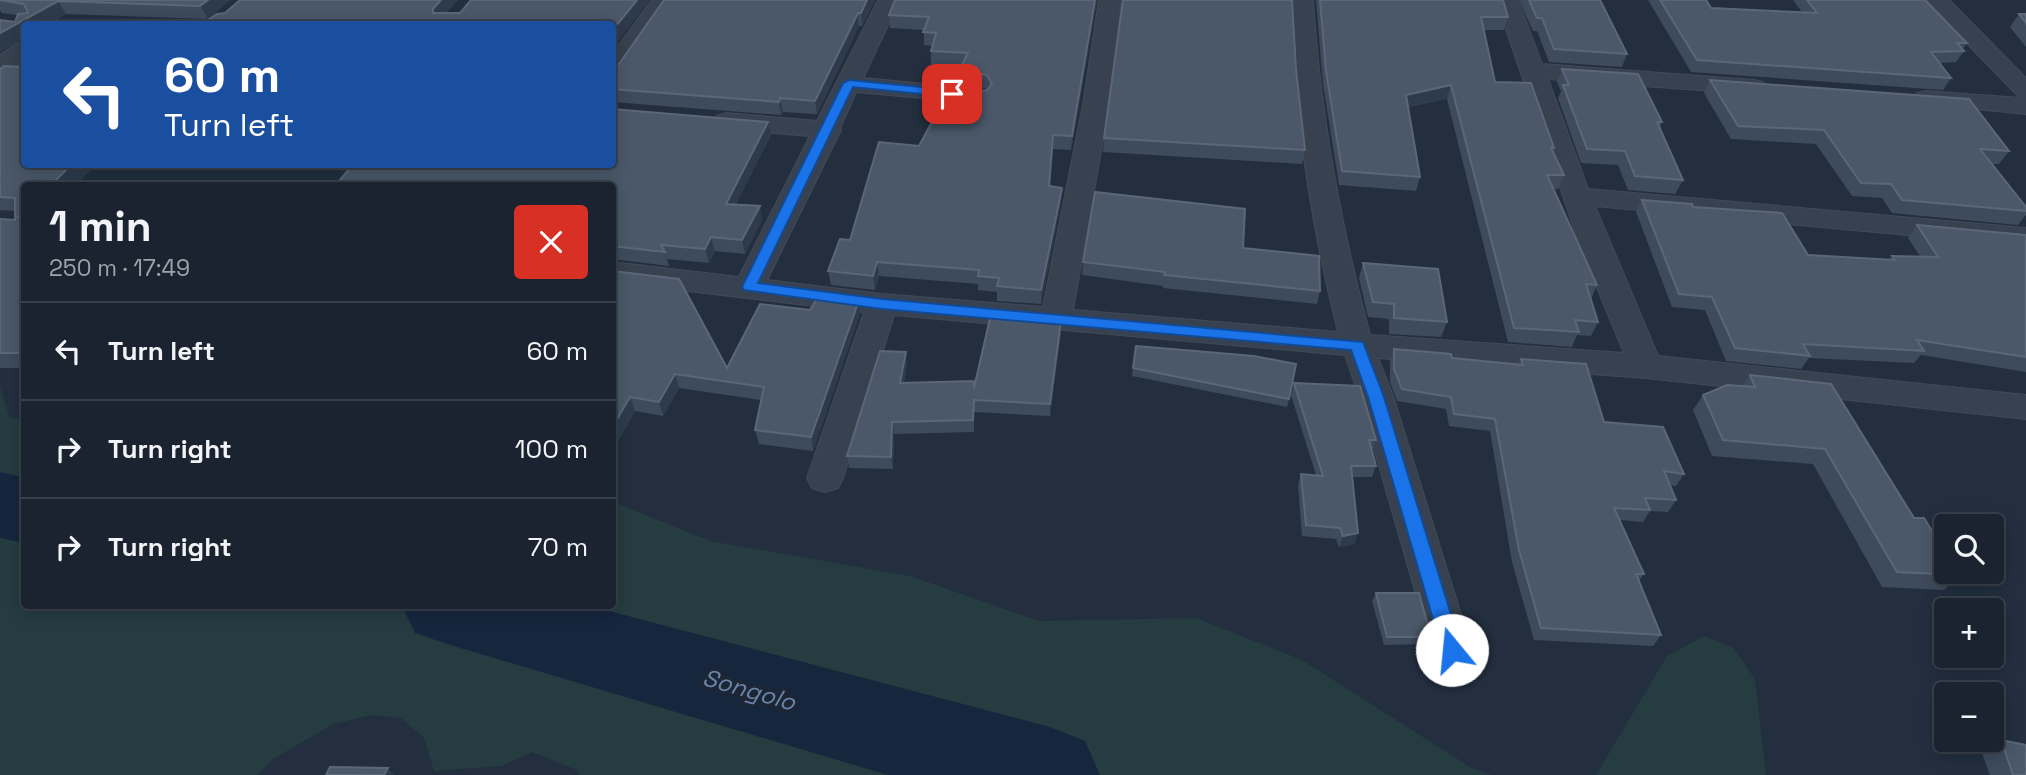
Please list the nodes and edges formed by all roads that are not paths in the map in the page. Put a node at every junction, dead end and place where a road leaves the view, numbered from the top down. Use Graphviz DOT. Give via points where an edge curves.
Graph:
graph roads {
  1 [pos="656,0"];
  2 [pos="889,0"];
  3 [pos="1110,0"];
  4 [pos="1302,0"];
  5 [pos="1507,0"];
  6 [pos="1936,0"];
  7 [pos="21,52"];
  8 [pos="616,65"];
  9 [pos="0,68"];
  10 [pos="21,71"];
  11 [pos="1533,71"];
  12 [pos="849,83"];
  13 [pos="1773,88"];
  14 [pos="2026,92"];
  15 [pos="978,96"];
  16 [pos="1907,97"];
  17 [pos="2026,106"];
  18 [pos="707,120"];
  19 [pos="828,130"];
  20 [pos="1578,196"];
  21 [pos="2026,237"];
  22 [pos="616,272"];
  23 [pos="749,287"];
  24 [pos="882,304"];
  25 [pos="1056,319"];
  26 [pos="1357,345"];
  27 [pos="1646,366"];
  28 [pos="2026,407"];
  29 [pos="825,478"];
  30 [pos="1452,650"];
  1 -- 8 [label="street"];
  2 -- 12 [label="street"];
  3 -- 25 [label="street" via="1096,105"];
  4 -- 26 [label="street" via="1333,253"];
  5 -- 11 [label="street"];
  6 -- 14 [label="street"];
  7 -- 9 [label="street"];
  9 -- 10 [label="street"];
  11 -- 13 [label="street"];
  11 -- 20 [label="street"];
  12 -- 15 [label="street"];
  12 -- 19 [label="street"];
  16 -- 17 [label="street"];
  18 -- 19 [label="street"];
  19 -- 23 [label="street"];
  20 -- 21 [label="street"];
  20 -- 27 [label="street"];
  22 -- 23 [label="street"];
  23 -- 24 [label="street"];
  24 -- 25 [label="street"];
  24 -- 29 [label="street"];
  25 -- 26 [label="street"];
  26 -- 27 [label="street"];
  26 -- 30 [label="street"];
  27 -- 28 [label="street"];
}
